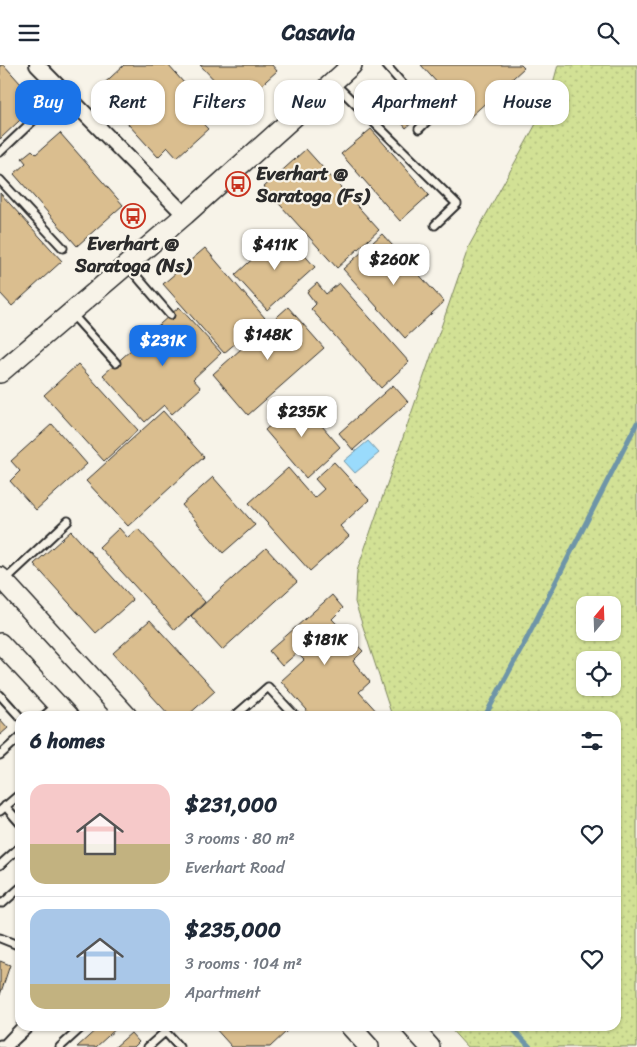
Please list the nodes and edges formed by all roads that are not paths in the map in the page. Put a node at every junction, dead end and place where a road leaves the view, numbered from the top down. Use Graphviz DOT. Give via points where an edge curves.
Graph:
graph roads {
  1 [pos="37,65"];
  2 [pos="352,65"];
  3 [pos="386,65"];
  4 [pos="336,80"];
  5 [pos="344,92"];
  6 [pos="28,125"];
  7 [pos="286,125"];
  8 [pos="420,129"];
  9 [pos="0,152"];
  10 [pos="0,180"];
  11 [pos="185,215"];
  12 [pos="435,225"];
  13 [pos="64,247"];
  14 [pos="127,264"];
  15 [pos="71,312"];
  16 [pos="170,315"];
  17 [pos="116,363"];
  18 [pos="0,373"];
  19 [pos="68,521"];
  20 [pos="2,579"];
  21 [pos="0,643"];
  22 [pos="0,695"];
  23 [pos="55,711"];
  24 [pos="122,711"];
  25 [pos="241,711"];
  26 [pos="290,711"];
  27 [pos="15,712"];
  28 [pos="15,742"];
  29 [pos="0,755"];
  30 [pos="15,798"];
  31 [pos="2,809"];
  32 [pos="15,819"];
  33 [pos="15,852"];
  34 [pos="0,865"];
  35 [pos="15,892"];
  36 [pos="0,903"];
  37 [pos="0,938"];
  38 [pos="15,944"];
  39 [pos="16,1031"];
  40 [pos="26,1031"];
  41 [pos="78,1031"];
  42 [pos="160,1031"];
  43 [pos="164,1031"];
  44 [pos="355,1031"];
  45 [pos="416,1031"];
  46 [pos="0,1044"];
  47 [pos="8,1047"];
  48 [pos="60,1047"];
  49 [pos="148,1047"];
  50 [pos="179,1047"];
  51 [pos="369,1047"];
  52 [pos="430,1047"];
  1 -- 11 [label="street"];
  2 -- 4 [label="main road"];
  3 -- 8 [label="lane" via="432,117"];
  5 -- 12 [label="lane" via="457,204"];
  6 -- 9 [label="lane"];
  7 -- 11 [label="main road"];
  10 -- 13 [label="lane"];
  11 -- 14 [label="main road"];
  14 -- 15 [label="main road"];
  14 -- 16 [label="lane"];
  15 -- 17 [label="lane"];
  15 -- 18 [label="main road"];
  19 -- 20 [label="lane"];
  20 -- 24 [label="main road"];
  21 -- 23 [label="main road"];
  22 -- 27 [label="lane"];
  25 -- 26 [label="lane" via="268,687"];
  28 -- 29 [label="lane"];
  30 -- 31 [label="lane"];
  31 -- 32 [label="lane"];
  33 -- 34 [label="lane"];
  35 -- 36 [label="lane"];
  37 -- 38 [label="lane"];
  39 -- 46 [label="lane"];
  40 -- 47 [label="lane"];
  41 -- 48 [label="lane"];
  42 -- 49 [label="lane"];
  43 -- 50 [label="lane"];
  44 -- 51 [label="main road"];
  45 -- 52 [label="main road"];
}
